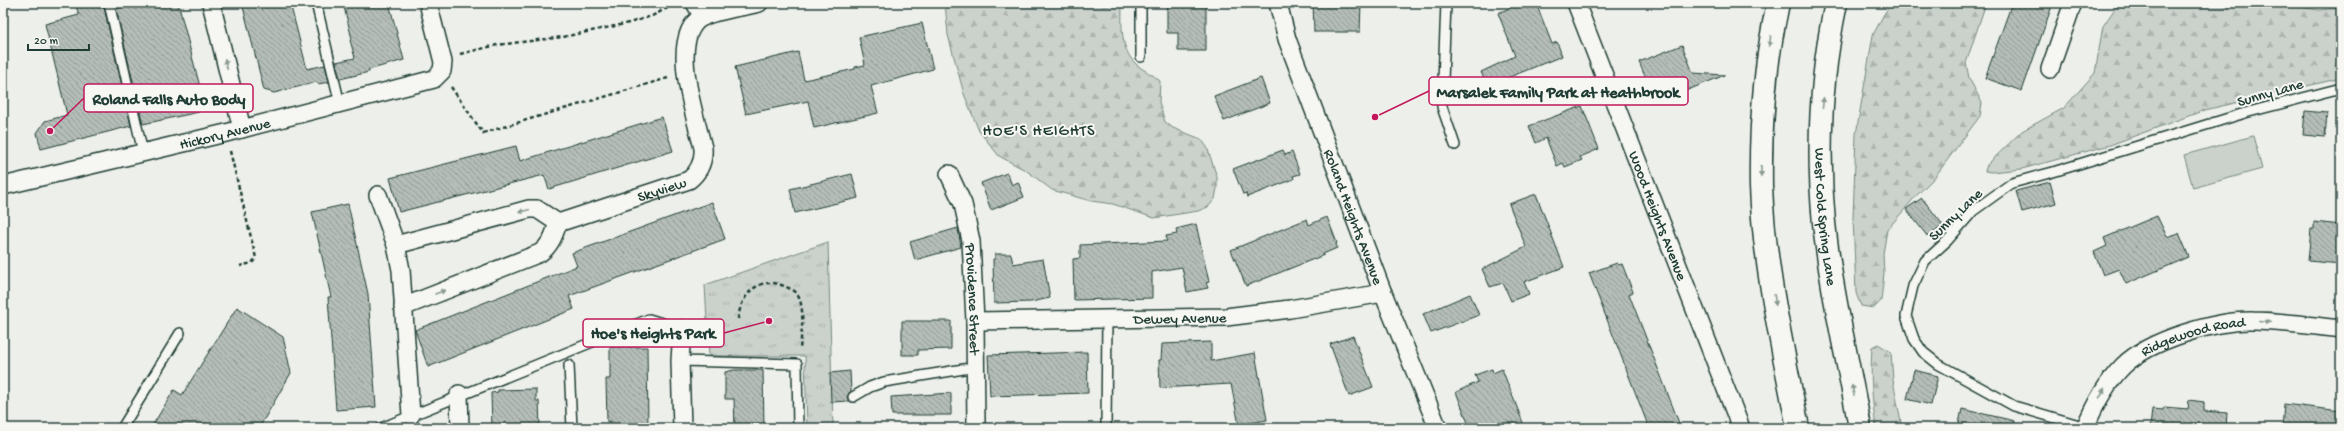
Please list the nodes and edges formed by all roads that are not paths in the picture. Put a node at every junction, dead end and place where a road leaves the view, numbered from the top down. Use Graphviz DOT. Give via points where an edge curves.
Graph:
graph roads {
  1 [pos="109,3"];
  2 [pos="211,3"];
  3 [pos="316,3"];
  4 [pos="428,3"];
  5 [pos="759,3"];
  6 [pos="1141,3"];
  7 [pos="1278,3"];
  8 [pos="1446,3"];
  9 [pos="1576,3"];
  10 [pos="1778,3"];
  11 [pos="1836,3"];
  12 [pos="1847,3"];
  13 [pos="2074,3"];
  14 [pos="699,10"];
  15 [pos="1141,58"];
  16 [pos="1827,65"];
  17 [pos="2050,69"];
  18 [pos="2341,88"];
  19 [pos="340,104"];
  20 [pos="242,129"];
  21 [pos="1455,145"];
  22 [pos="144,153"];
  23 [pos="949,174"];
  24 [pos="3,186"];
  25 [pos="378,195"];
  26 [pos="558,223"];
  27 [pos="396,245"];
  28 [pos="1383,293"];
  29 [pos="404,307"];
  30 [pos="1107,318"];
  31 [pos="975,321"];
  32 [pos="682,329"];
  33 [pos="2341,329"];
  34 [pos="180,333"];
  35 [pos="680,361"];
  36 [pos="570,365"];
  37 [pos="976,367"];
  38 [pos="459,394"];
  39 [pos="853,397"];
  40 [pos="411,415"];
  41 [pos="2085,427"];
  42 [pos="122,428"];
  43 [pos="381,428"];
  44 [pos="460,428"];
  45 [pos="572,428"];
  46 [pos="682,428"];
  47 [pos="798,428"];
  48 [pos="976,428"];
  49 [pos="1106,428"];
  50 [pos="1438,428"];
  51 [pos="1741,428"];
  52 [pos="1798,428"];
  53 [pos="1860,428"];
  1 -- 22 [label="lane"];
  20 -- 2 [label="street, one-way"];
  3 -- 19 [label="lane"];
  4 -- 19 [label="street, Hickory Avenue" via="443,67 434,79"];
  5 -- 14 [label="street"];
  6 -- 15 [label="lane"];
  7 -- 28 [label="street, Roland Heights Avenue" via="1286,39"];
  8 -- 21 [label="lane" via="1442,107"];
  9 -- 51 [label="street, Wood Heights Avenue"];
  10 -- 52 [label="main road, one-way" via="1762,112 1761,187 1778,324"];
  11 -- 16 [label="main road, West Cold Spring Lane"];
  12 -- 16 [label="street"];
  13 -- 17 [label="street"];
  14 -- 26 [label="street, Skyview" via="687,37 685,53 686,76 704,157 696,174 689,180"];
  53 -- 16 [label="main road, West Cold Spring Lane, one-way" via="1824,224 1821,165"];
  18 -- 41 [label="lane, Sunny Lane" via="2245,113 2012,183 1974,211 1925,261 1913,286 1906,316 1914,339 1923,352 1938,364 2014,406"];
  19 -- 20 [label="street, Hickory Avenue"];
  20 -- 22 [label="street, Hickory Avenue"];
  22 -- 24 [label="street, Hickory Avenue"];
  23 -- 31 [label="street, Providence Street" via="963,204 971,241"];
  25 -- 27 [label="street"];
  26 -- 27 [label="street, one-way" via="537,209 530,209"];
  29 -- 26 [label="street, one-way" via="540,253 547,248"];
  27 -- 29 [label="street"];
  28 -- 30 [label="street, Dewey Avenue" via="1226,317"];
  28 -- 50 [label="street, Roland Heights Avenue"];
  29 -- 40 [label="street"];
  30 -- 31 [label="street, Dewey Avenue"];
  30 -- 49 [label="lane"];
  31 -- 37 [label="street, Providence Street"];
  32 -- 35 [label="street"];
  32 -- 38 [label="lane" via="649,319"];
  41 -- 33 [label="street, Ridgewood Road, one-way" via="2108,383 2124,365 2147,349 2173,338 2212,326 2252,320"];
  34 -- 42 [label="lane"];
  35 -- 46 [label="street"];
  35 -- 47 [label="lane" via="797,364"];
  36 -- 45 [label="lane"];
  37 -- 39 [label="lane" via="884,382"];
  37 -- 48 [label="street, Providence Street"];
  38 -- 40 [label="lane"];
  38 -- 44 [label="street"];
  40 -- 43 [label="lane"];
}
